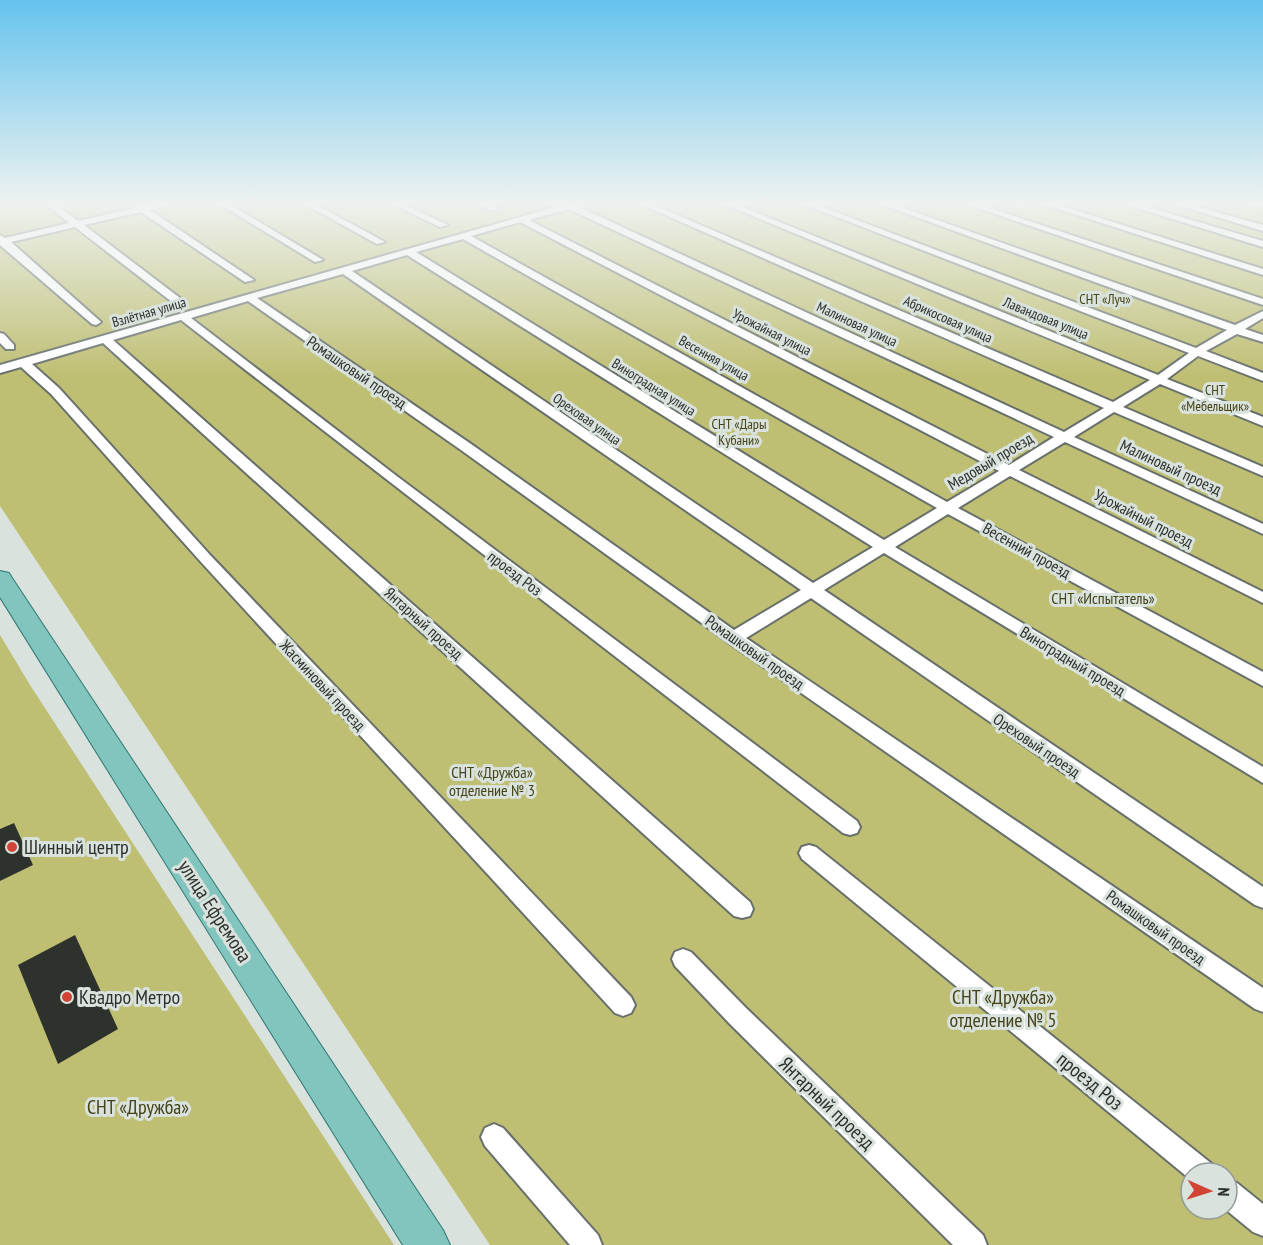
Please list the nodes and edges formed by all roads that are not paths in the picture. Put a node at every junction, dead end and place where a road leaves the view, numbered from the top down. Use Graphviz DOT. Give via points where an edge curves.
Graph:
graph roads {
  1 [pos="24,260"];
  2 [pos="124,260"];
  3 [pos="211,260"];
  4 [pos="382,260"];
  5 [pos="422,260"];
  6 [pos="507,260"];
  7 [pos="600,260"];
  8 [pos="694,260"];
  9 [pos="774,260"];
  10 [pos="865,260"];
  11 [pos="955,260"];
  12 [pos="1041,260"];
  13 [pos="1138,260"];
  14 [pos="1225,260"];
  15 [pos="345,271"];
  16 [pos="1263,272"];
  17 [pos="250,289"];
  18 [pos="176,300"];
  19 [pos="1263,302"];
  20 [pos="1263,314"];
  21 [pos="182,316"];
  22 [pos="96,322"];
  23 [pos="1237,330"];
  24 [pos="0,336"];
  25 [pos="105,339"];
  26 [pos="1263,339"];
  27 [pos="10,347"];
  28 [pos="1197,352"];
  29 [pos="24,363"];
  30 [pos="0,369"];
  31 [pos="1263,377"];
  32 [pos="1158,380"];
  33 [pos="1111,406"];
  34 [pos="1263,422"];
  35 [pos="1064,437"];
  36 [pos="1008,470"];
  37 [pos="1263,471"];
  38 [pos="948,508"];
  39 [pos="1263,530"];
  40 [pos="883,546"];
  41 [pos="0,578"];
  42 [pos="811,592"];
  43 [pos="1263,598"];
  44 [pos="735,638"];
  45 [pos="1263,680"];
  46 [pos="1263,776"];
  47 [pos="850,827"];
  48 [pos="809,853"];
  49 [pos="1263,899"];
  50 [pos="742,909"];
  51 [pos="683,959"];
  52 [pos="1263,1001"];
  53 [pos="623,1005"];
  54 [pos="494,1137"];
  55 [pos="1188,1161"];
  56 [pos="1239,1203"];
  57 [pos="1263,1222"];
  58 [pos="428,1245"];
  59 [pos="588,1245"];
  60 [pos="973,1245"];
  1 -- 22 [label="street"];
  2 -- 18 [label="street"];
  3 -- 17 [label="street, Ромашковый проезд"];
  4 -- 15 [label="street, Взлётная улица"];
  5 -- 40 [label="street, Виноградная улица"];
  6 -- 38 [label="street, Весенняя улица"];
  7 -- 36 [label="street, Урожайная улица"];
  8 -- 35 [label="street, Малиновая улица"];
  9 -- 33 [label="street, Абрикосовая улица"];
  10 -- 32 [label="street, Лавандовая улица"];
  11 -- 28 [label="street"];
  12 -- 23 [label="street"];
  13 -- 19 [label="street"];
  14 -- 16 [label="street"];
  15 -- 17 [label="street, Взлётная улица"];
  15 -- 42 [label="street, Ореховая улица"];
  17 -- 21 [label="street, Взлётная улица"];
  17 -- 44 [label="street, Ромашковый проезд"];
  20 -- 23 [label="street, Медовый проезд"];
  21 -- 25 [label="street, Взлётная улица"];
  21 -- 47 [label="street, проезд Роз"];
  23 -- 26 [label="street"];
  23 -- 28 [label="street, Медовый проезд"];
  24 -- 27 [label="street"];
  25 -- 29 [label="street, Взлётная улица"];
  25 -- 50 [label="street, Янтарный проезд"];
  28 -- 31 [label="street"];
  28 -- 32 [label="street, Медовый проезд"];
  29 -- 30 [label="street, Взлётная улица"];
  29 -- 53 [label="street, Жасминовый проезд" via="55,391 206,559"];
  32 -- 33 [label="street, Медовый проезд"];
  32 -- 34 [label="street, Лавандовая улица"];
  33 -- 35 [label="street, Медовый проезд"];
  33 -- 37 [label="street, Абрикосовая улица"];
  35 -- 36 [label="street, Медовый проезд"];
  35 -- 39 [label="street, Малиновый проезд"];
  36 -- 38 [label="street, Медовый проезд"];
  36 -- 43 [label="street, Урожайный проезд"];
  38 -- 40 [label="street, Медовый проезд"];
  38 -- 45 [label="street, Весенний проезд"];
  40 -- 42 [label="street, Медовый проезд"];
  40 -- 46 [label="street, Виноградный проезд"];
  41 -- 58 [label="main road, улица Ефремова"];
  42 -- 44 [label="street, Медовый проезд"];
  42 -- 49 [label="street, Ореховый проезд"];
  44 -- 52 [label="street, Ромашковый проезд"];
  48 -- 55 [label="street, проезд Роз"];
  51 -- 60 [label="street, Янтарный проезд"];
  54 -- 59 [label="street"];
  56 -- 57 [label="street"];
}
